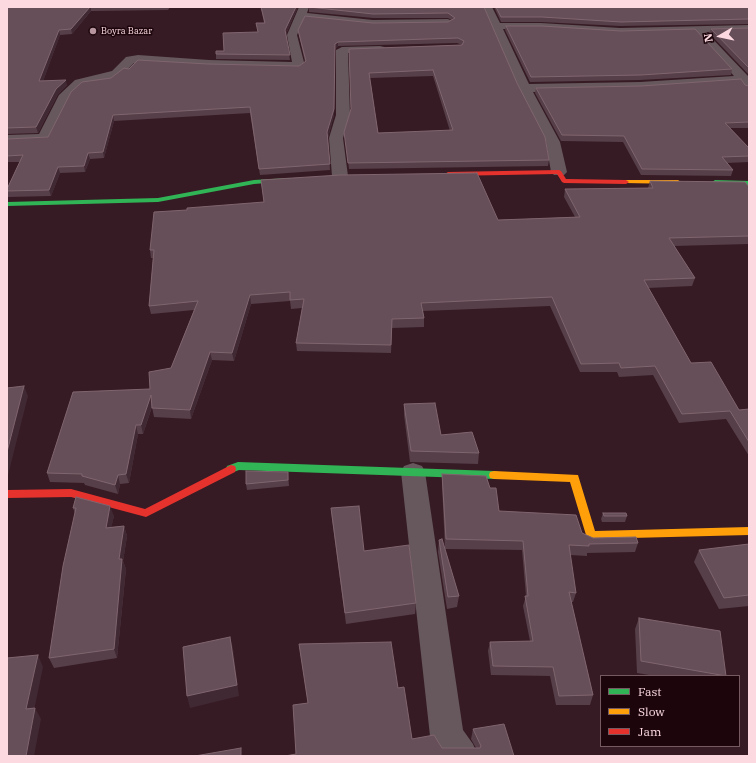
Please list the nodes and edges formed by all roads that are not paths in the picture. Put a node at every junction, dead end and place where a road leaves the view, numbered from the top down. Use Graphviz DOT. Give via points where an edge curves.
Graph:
graph roads {
  1 [pos="487,7"];
  2 [pos="302,11"];
  3 [pos="496,26"];
  4 [pos="749,28"];
  5 [pos="697,29"];
  6 [pos="452,34"];
  7 [pos="390,49"];
  8 [pos="746,84"];
  9 [pos="524,88"];
  10 [pos="7,139"];
  11 [pos="559,172"];
  12 [pos="442,174"];
  13 [pos="340,176"];
  14 [pos="301,179"];
  15 [pos="687,182"];
  16 [pos="703,182"];
  17 [pos="749,183"];
  18 [pos="7,204"];
  19 [pos="413,472"];
  20 [pos="7,494"];
  21 [pos="749,531"];
  22 [pos="461,756"];
  1 -- 3 [label="street"];
  2 -- 6 [label="street" via="373,22 446,17"];
  2 -- 10 [label="street" via="292,35 299,66 130,60 116,74 79,83 65,95 44,138"];
  3 -- 5 [label="street" via="620,31"];
  3 -- 9 [label="street"];
  4 -- 5 [label="street"];
  5 -- 8 [label="street"];
  7 -- 13 [label="street" via="342,50 343,115 336,138"];
  8 -- 9 [label="street"];
  9 -- 11 [label="street" via="553,142"];
  11 -- 12 [label="street"];
  11 -- 15 [label="street" via="564,181"];
  14 -- 18 [label="street" via="254,182 158,200"];
  16 -- 17 [label="street"];
  19 -- 20 [label="street" via="238,466 146,513 71,493"];
  19 -- 21 [label="street" via="574,478 591,535"];
  19 -- 22 [label="street" via="447,736"];
}
